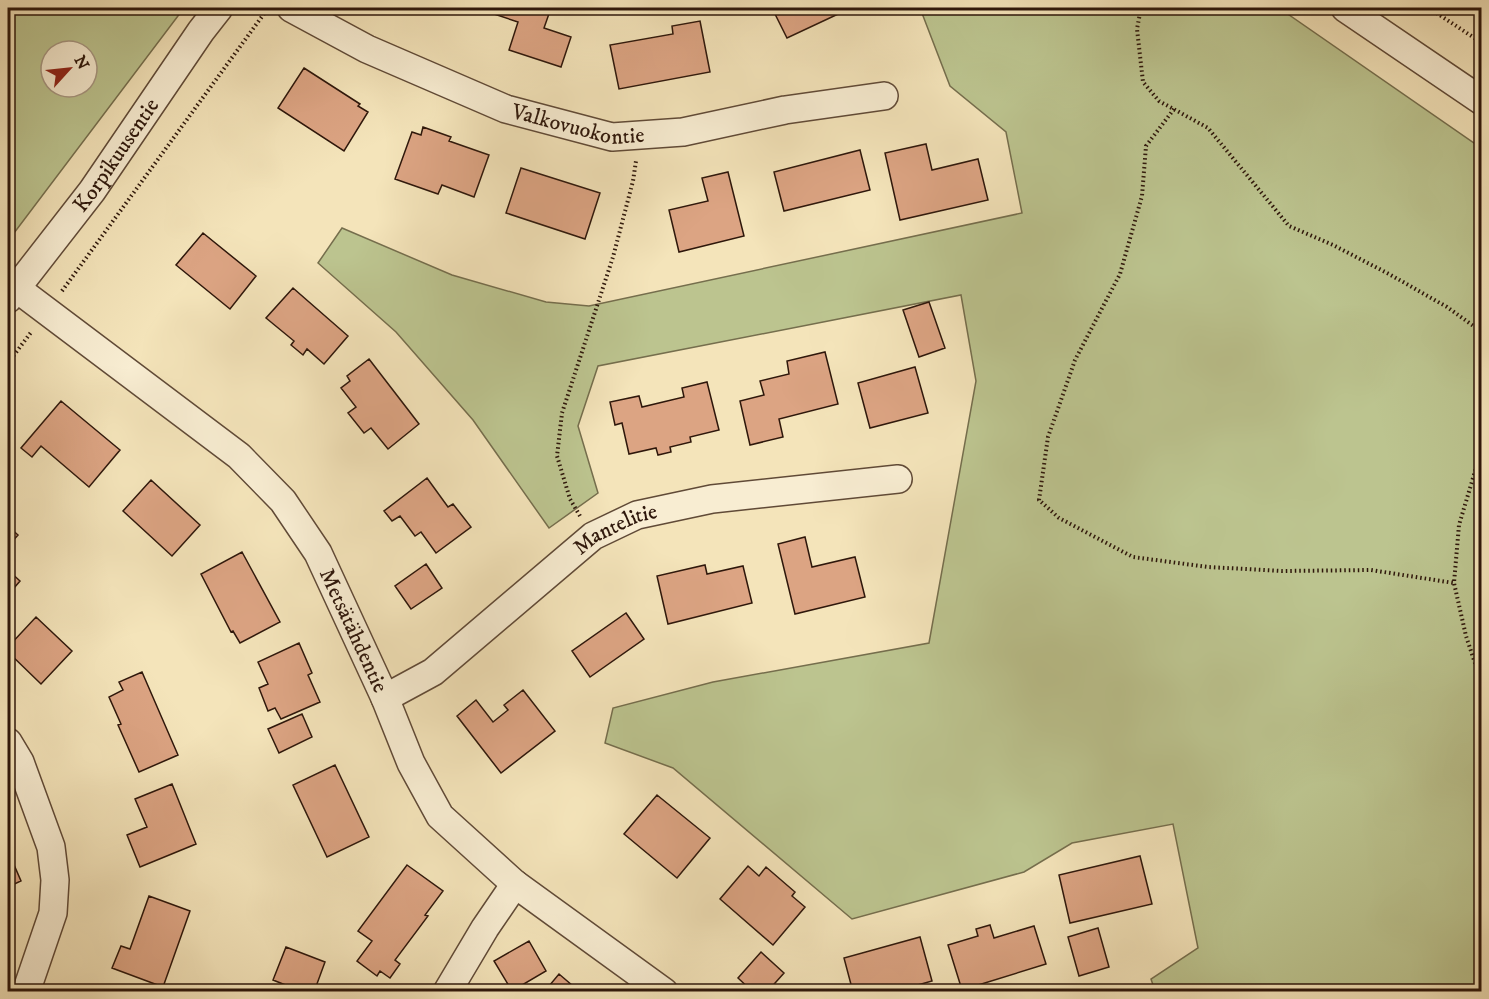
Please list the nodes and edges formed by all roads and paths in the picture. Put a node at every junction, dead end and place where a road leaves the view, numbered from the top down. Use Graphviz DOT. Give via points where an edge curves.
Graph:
graph roads {
  1 [pos="219,8"];
  2 [pos="269,8"];
  3 [pos="291,8"];
  4 [pos="1141,8"];
  5 [pos="1346,8"];
  6 [pos="1429,8"];
  7 [pos="1482,43"];
  8 [pos="884,96"];
  9 [pos="1482,101"];
  10 [pos="1174,109"];
  11 [pos="640,135"];
  12 [pos="12,294"];
  13 [pos="47,312"];
  14 [pos="1482,332"];
  15 [pos="8,363"];
  16 [pos="1482,448"];
  17 [pos="1480,457"];
  18 [pos="898,479"];
  19 [pos="593,537"];
  20 [pos="1454,583"];
  21 [pos="1482,684"];
  22 [pos="385,698"];
  23 [pos="8,742"];
  24 [pos="515,884"];
  25 [pos="26,992"];
  26 [pos="447,992"];
  27 [pos="664,992"];
  1 -- 12 [label="street, Korpikuusentie" via="92,191"];
  2 -- 13 [label="path"];
  3 -- 11 [label="street, Valkovuokontie" via="367,50 506,109 612,137"];
  4 -- 10 [label="path" via="1137,29 1143,82 1159,101"];
  5 -- 9 [label="street"];
  6 -- 7 [label="path"];
  8 -- 11 [label="street, Valkovuokontie" via="785,110 683,132"];
  10 -- 14 [label="path" via="1208,128 1289,226 1389,274"];
  10 -- 20 [label="path" via="1146,146 1142,196 1120,274 1075,360 1048,437 1039,500 1059,518 1133,557 1208,567 1371,570"];
  11 -- 19 [label="path" via="633,181 613,256 562,413 559,434 557,456 570,499"];
  12 -- 13 [label="street, Metsätähdentie"];
  13 -- 15 [label="path"];
  13 -- 22 [label="street, Metsätähdentie" via="239,456 283,501 318,553"];
  16 -- 17 [label="path"];
  17 -- 20 [label="path" via="1460,525"];
  18 -- 19 [label="street, Mantelitie" via="712,499 637,515"];
  19 -- 22 [label="street, Mantelitie" via="434,672"];
  20 -- 21 [label="path"];
  22 -- 24 [label="street, Metsätähdentie" via="411,763 440,816"];
  23 -- 25 [label="street" via="20,762 48,837 55,880 53,913"];
  24 -- 26 [label="street"];
  24 -- 27 [label="street, Metsätähdentie"];
}
